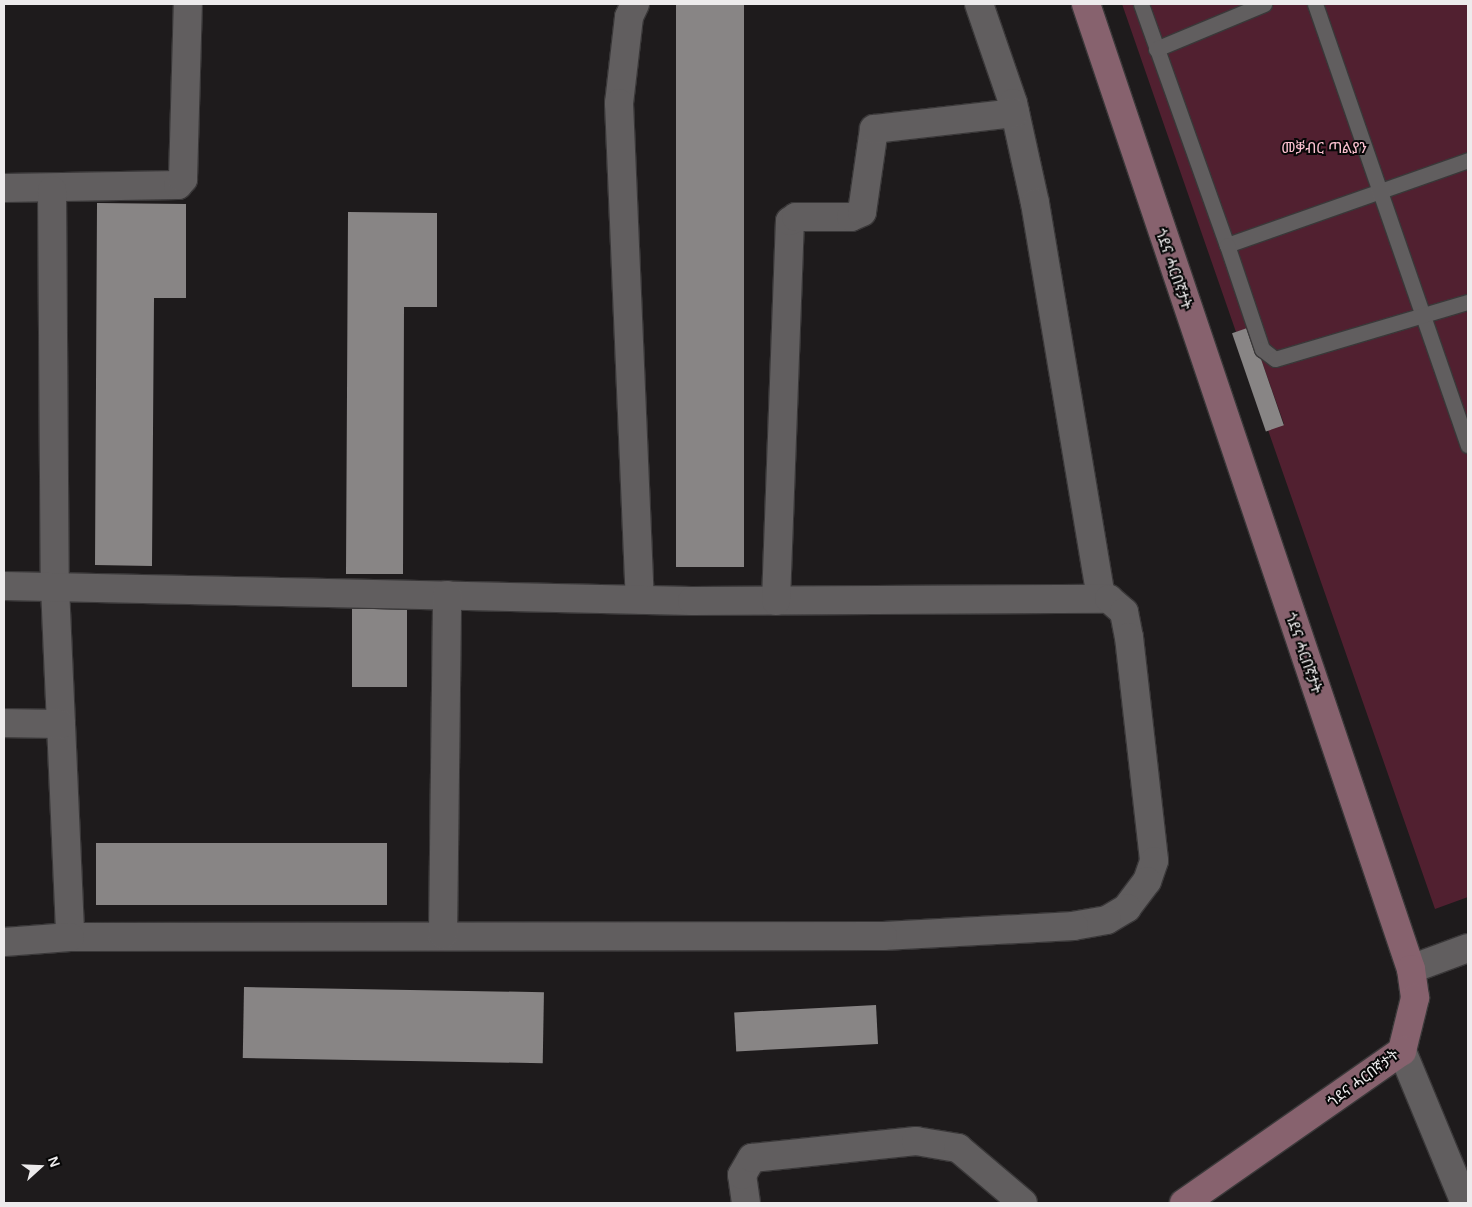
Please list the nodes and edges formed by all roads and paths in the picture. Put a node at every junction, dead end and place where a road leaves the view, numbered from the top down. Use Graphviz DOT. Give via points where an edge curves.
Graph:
graph roads {
  1 [pos="188,4"];
  2 [pos="635,4"];
  3 [pos="978,4"];
  4 [pos="1086,4"];
  5 [pos="1141,4"];
  6 [pos="1264,4"];
  7 [pos="1315,4"];
  8 [pos="1156,49"];
  9 [pos="1015,113"];
  10 [pos="1468,160"];
  11 [pos="4,188"];
  12 [pos="52,190"];
  13 [pos="1380,191"];
  14 [pos="1227,245"];
  15 [pos="1468,302"];
  16 [pos="1424,317"];
  17 [pos="1468,445"];
  18 [pos="4,586"];
  19 [pos="55,587"];
  20 [pos="446,595"];
  21 [pos="1101,597"];
  22 [pos="640,600"];
  23 [pos="776,601"];
  24 [pos="4,723"];
  25 [pos="61,724"];
  26 [pos="442,935"];
  27 [pos="70,937"];
  28 [pos="15,941"];
  29 [pos="1468,948"];
  30 [pos="4,956"];
  31 [pos="1412,969"];
  32 [pos="1402,1051"];
  33 [pos="746,1203"];
  34 [pos="1023,1203"];
  35 [pos="1184,1203"];
  36 [pos="1465,1203"];
  1 -- 12 [label="street" via="183,179 171,186"];
  2 -- 22 [label="street" via="629,17 619,103 634,357"];
  3 -- 9 [label="street"];
  4 -- 31 [label="main road, ጎደና ሓርበኛታት"];
  5 -- 8 [label="lane"];
  6 -- 8 [label="lane"];
  7 -- 13 [label="lane"];
  8 -- 14 [label="lane"];
  9 -- 21 [label="street" via="1035,203"];
  9 -- 23 [label="street" via="874,129 862,212 851,217 796,216 790,221"];
  10 -- 13 [label="lane"];
  11 -- 12 [label="street"];
  12 -- 19 [label="street"];
  13 -- 14 [label="lane"];
  13 -- 16 [label="lane"];
  14 -- 16 [label="lane" via="1262,349 1275,360"];
  15 -- 16 [label="lane"];
  16 -- 17 [label="lane"];
  18 -- 19 [label="street"];
  19 -- 20 [label="street"];
  19 -- 25 [label="street"];
  20 -- 22 [label="street"];
  20 -- 26 [label="street"];
  21 -- 23 [label="street"];
  21 -- 26 [label="street" via="1119,604 1126,620 1154,861 1147,881 1127,908 1107,920 1074,926 883,936"];
  22 -- 23 [label="street"];
  24 -- 25 [label="street"];
  25 -- 27 [label="street"];
  26 -- 27 [label="street"];
  27 -- 28 [label="street"];
  28 -- 30 [label="street"];
  29 -- 31 [label="street"];
  31 -- 32 [label="main road, ጎደና ሓርበኛታት" via="1415,998"];
  32 -- 35 [label="main road, ጎደና ሓርበኛታት"];
  32 -- 36 [label="street"];
  33 -- 34 [label="street" via="742,1175 752,1158 916,1141 958,1148"];
}
